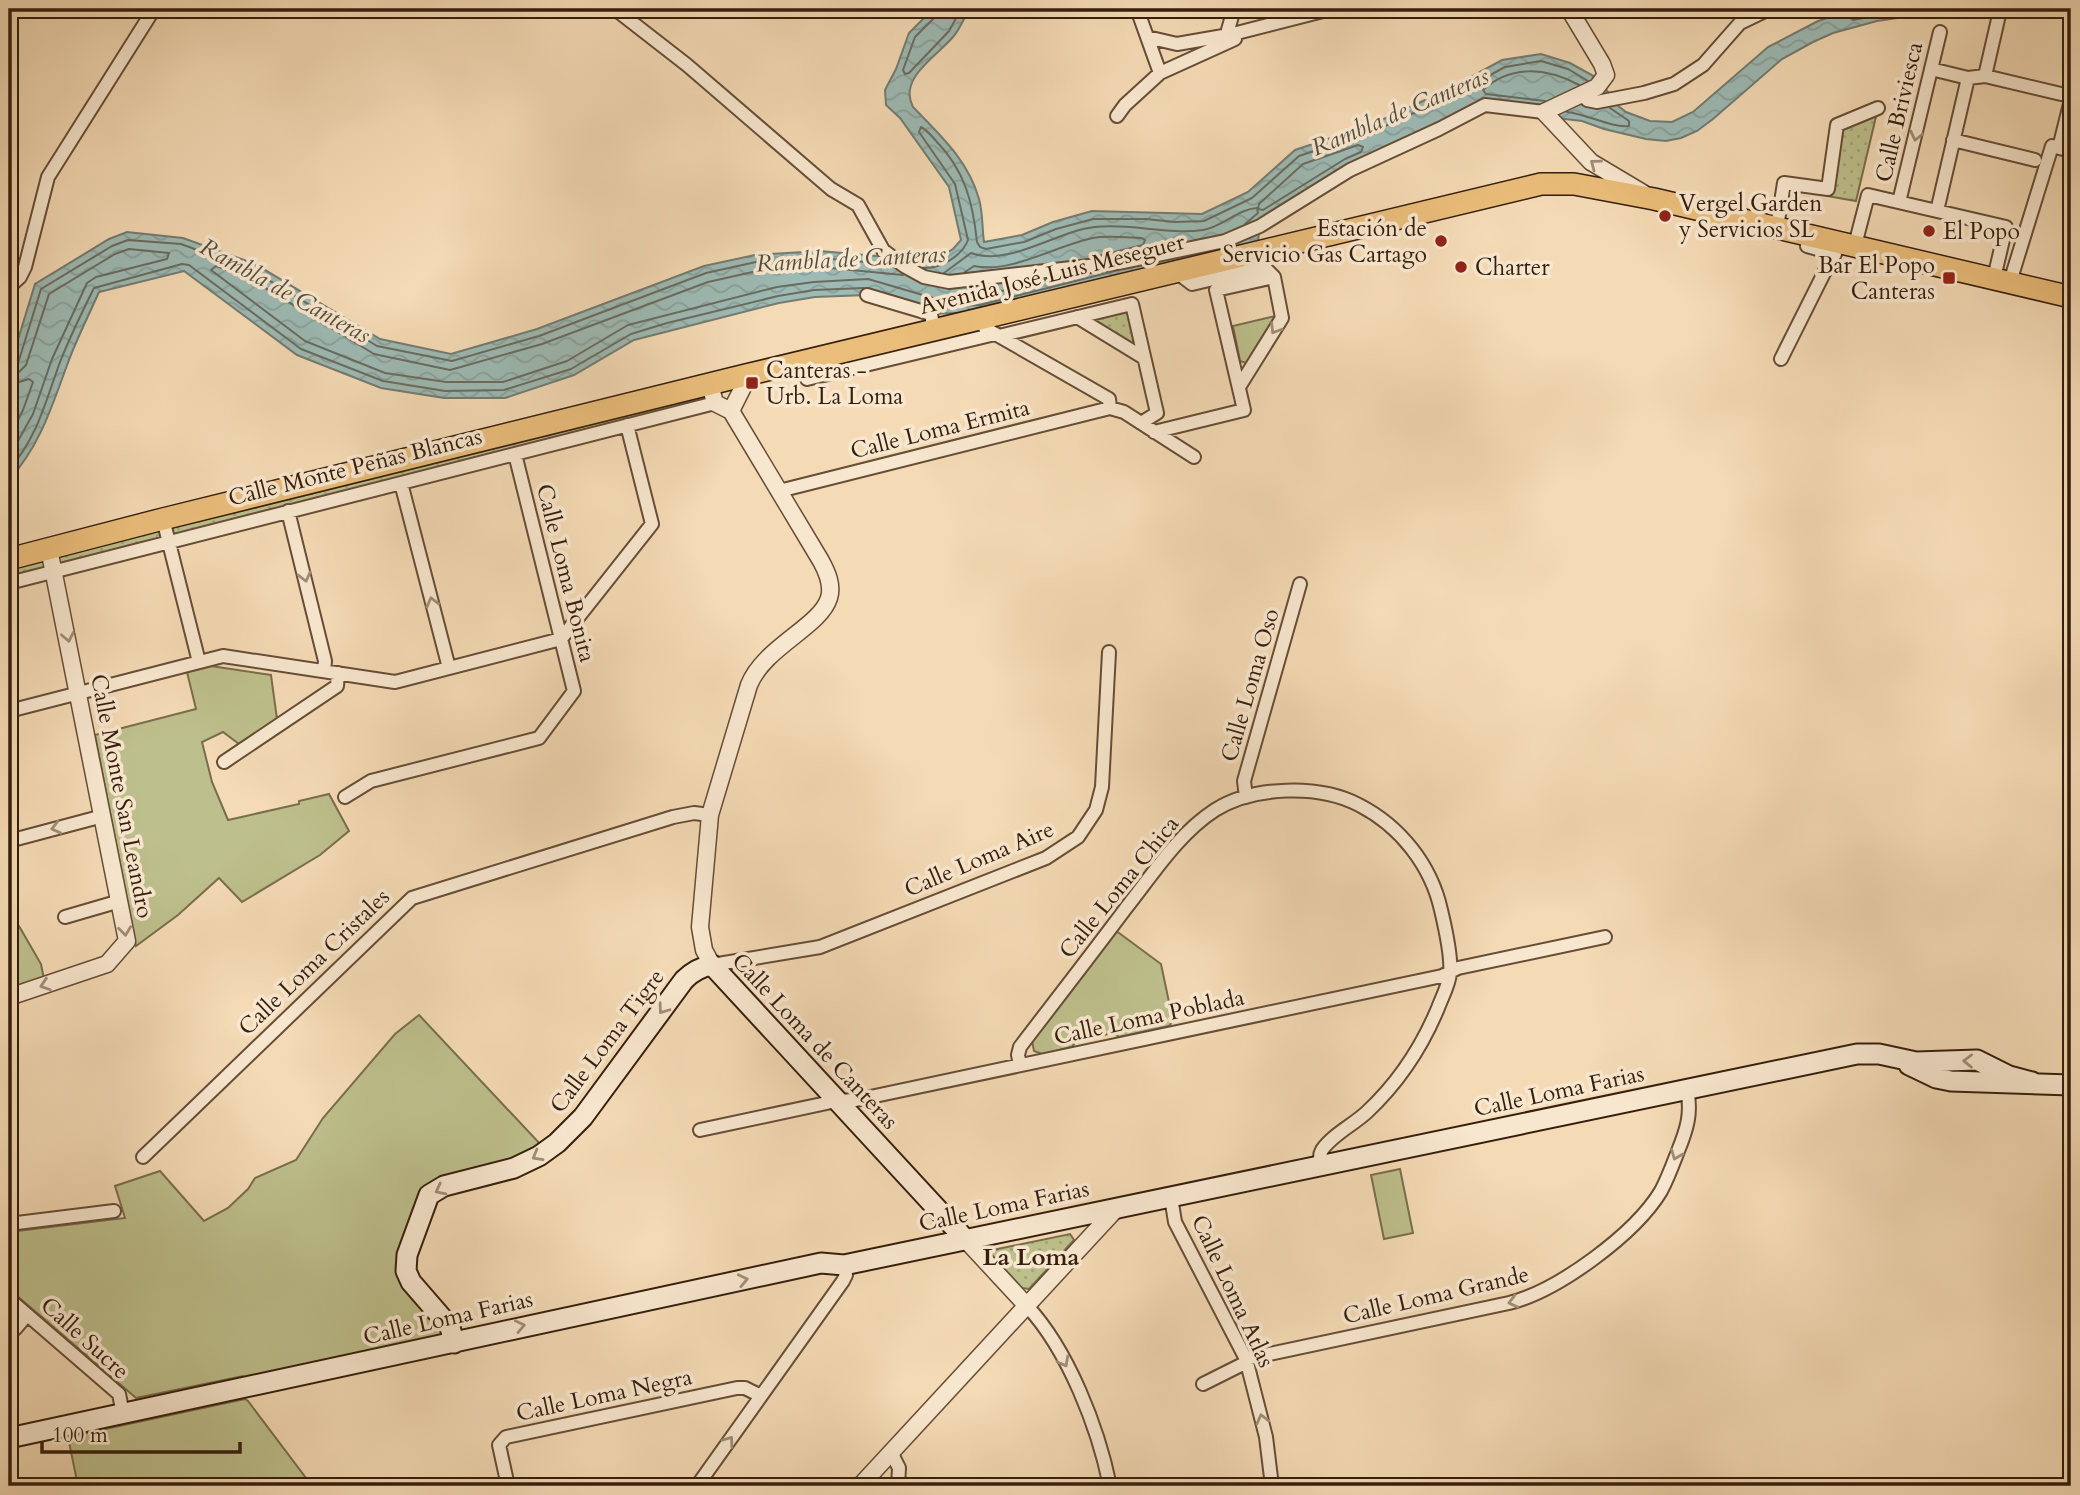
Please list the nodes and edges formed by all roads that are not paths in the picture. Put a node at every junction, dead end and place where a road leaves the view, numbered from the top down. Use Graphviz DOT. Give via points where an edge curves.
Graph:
graph roads {
  1 [pos="155,9"];
  2 [pos="615,9"];
  3 [pos="1138,9"];
  4 [pos="1234,9"];
  5 [pos="1331,9"];
  6 [pos="1569,9"];
  7 [pos="1769,9"];
  8 [pos="1999,15"];
  9 [pos="1271,25"];
  10 [pos="1940,32"];
  11 [pos="1229,35"];
  12 [pos="1147,37"];
  13 [pos="1931,69"];
  14 [pos="1160,73"];
  15 [pos="1985,76"];
  16 [pos="1968,78"];
  17 [pos="1584,95"];
  18 [pos="2066,97"];
  19 [pos="1878,108"];
  20 [pos="1544,112"];
  21 [pos="1117,116"];
  22 [pos="1953,140"];
  23 [pos="2061,149"];
  24 [pos="2035,160"];
  25 [pos="1654,198"];
  26 [pos="1899,202"];
  27 [pos="1937,211"];
  28 [pos="1777,227"];
  29 [pos="1807,246"];
  30 [pos="1843,247"];
  31 [pos="1174,271"];
  32 [pos="1269,272"];
  33 [pos="2002,280"];
  34 [pos="9,287"];
  35 [pos="867,295"];
  36 [pos="2071,297"];
  37 [pos="1077,317"];
  38 [pos="992,329"];
  39 [pos="934,330"];
  40 [pos="1144,358"];
  41 [pos="1781,359"];
  42 [pos="742,376"];
  43 [pos="807,379"];
  44 [pos="1239,387"];
  45 [pos="712,394"];
  46 [pos="1110,408"];
  47 [pos="731,411"];
  48 [pos="1141,424"];
  49 [pos="627,425"];
  50 [pos="1154,432"];
  51 [pos="515,454"];
  52 [pos="1194,457"];
  53 [pos="401,483"];
  54 [pos="779,491"];
  55 [pos="288,511"];
  56 [pos="163,519"];
  57 [pos="169,541"];
  58 [pos="49,549"];
  59 [pos="9,559"];
  60 [pos="55,570"];
  61 [pos="9,583"];
  62 [pos="1300,584"];
  63 [pos="561,639"];
  64 [pos="1109,652"];
  65 [pos="199,662"];
  66 [pos="449,668"];
  67 [pos="324,671"];
  68 [pos="338,673"];
  69 [pos="79,693"];
  70 [pos="9,711"];
  71 [pos="225,762"];
  72 [pos="345,797"];
  73 [pos="1246,797"];
  74 [pos="710,815"];
  75 [pos="103,816"];
  76 [pos="9,841"];
  77 [pos="120,901"];
  78 [pos="65,916"];
  79 [pos="1605,937"];
  80 [pos="712,965"];
  81 [pos="1451,971"];
  82 [pos="9,997"];
  83 [pos="1020,1065"];
  84 [pos="2071,1084"];
  85 [pos="1687,1089"];
  86 [pos="836,1101"];
  87 [pos="701,1130"];
  88 [pos="143,1157"];
  89 [pos="1321,1165"];
  90 [pos="1171,1196"];
  91 [pos="1117,1208"];
  92 [pos="114,1211"];
  93 [pos="1064,1219"];
  94 [pos="9,1224"];
  95 [pos="965,1239"];
  96 [pos="1084,1244"];
  97 [pos="844,1265"];
  98 [pos="9,1299"];
  99 [pos="1027,1306"];
  100 [pos="27,1315"];
  101 [pos="9,1330"];
  102 [pos="454,1343"];
  103 [pos="1246,1360"];
  104 [pos="1203,1384"];
  105 [pos="761,1396"];
  106 [pos="123,1414"];
  107 [pos="9,1438"];
  108 [pos="891,1452"];
  109 [pos="508,1486"];
  110 [pos="697,1486"];
  111 [pos="860,1486"];
  112 [pos="898,1486"];
  113 [pos="1110,1486"];
  114 [pos="1272,1486"];
  1 -- 34 [label="street" via="48,177 25,267"];
  2 -- 20 [label="street" via="831,189 858,205 883,250 924,277 949,282 1124,262 1225,241 1260,226 1350,170 1485,105"];
  3 -- 12 [label="street"];
  4 -- 11 [label="street"];
  5 -- 9 [label="street"];
  6 -- 17 [label="street" via="1605,70 1604,80"];
  7 -- 17 [label="street" via="1740,23 1703,65 1674,84 1597,102"];
  8 -- 15 [label="street"];
  9 -- 11 [label="street"];
  9 -- 14 [label="street"];
  10 -- 13 [label="street, Calle Briviesca"];
  11 -- 12 [label="street" via="1177,44"];
  12 -- 14 [label="street"];
  13 -- 16 [label="street"];
  13 -- 26 [label="street, Calle Briviesca, one-way"];
  14 -- 21 [label="street"];
  15 -- 16 [label="street"];
  15 -- 18 [label="street"];
  16 -- 22 [label="street"];
  17 -- 20 [label="street"];
  18 -- 23 [label="street"];
  19 -- 28 [label="street" via="1837,125 1828,189 1784,183"];
  25 -- 20 [label="street, one-way" via="1591,162"];
  22 -- 24 [label="street"];
  22 -- 27 [label="street"];
  23 -- 33 [label="street"];
  25 -- 28 [label="main road, Avenida José Luis Meseguer"];
  25 -- 31 [label="main road, Avenida José Luis Meseguer" via="1574,184 1541,184"];
  26 -- 27 [label="street"];
  26 -- 30 [label="street" via="1868,195"];
  27 -- 33 [label="street" via="2006,227"];
  28 -- 30 [label="main road, Avenida José Luis Meseguer"];
  29 -- 30 [label="street"];
  30 -- 33 [label="main road, Avenida José Luis Meseguer"];
  30 -- 41 [label="street"];
  31 -- 32 [label="street" via="1192,284"];
  31 -- 38 [label="main road, Avenida José Luis Meseguer"];
  32 -- 44 [label="street, one-way" via="1282,318"];
  32 -- 44 [label="street" via="1216,290"];
  33 -- 36 [label="main road, Avenida José Luis Meseguer"];
  35 -- 39 [label="street" via="931,314"];
  37 -- 38 [label="street"];
  37 -- 40 [label="street"];
  37 -- 40 [label="street" via="1132,304"];
  38 -- 39 [label="main road, Avenida José Luis Meseguer"];
  38 -- 43 [label="street"];
  38 -- 46 [label="street" via="1110,399"];
  39 -- 42 [label="main road, Avenida José Luis Meseguer"];
  40 -- 48 [label="street" via="1157,412"];
  42 -- 45 [label="main road, Avenida José Luis Meseguer"];
  42 -- 47 [label="street" via="744,386"];
  44 -- 50 [label="street" via="1244,410"];
  45 -- 47 [label="street"];
  45 -- 49 [label="street, Calle Monte Peñas Blancas"];
  45 -- 56 [label="main road, Calle Monte Peñas Blancas"];
  46 -- 48 [label="street"];
  46 -- 54 [label="street, Calle Loma Ermita"];
  47 -- 54 [label="street, Calle Loma de Canteras"];
  48 -- 50 [label="street"];
  49 -- 51 [label="street, Calle Monte Peñas Blancas"];
  49 -- 63 [label="street" via="652,524"];
  50 -- 52 [label="street"];
  51 -- 53 [label="street, Calle Monte Peñas Blancas"];
  51 -- 63 [label="street, Calle Loma Bonita"];
  53 -- 55 [label="street, Calle Monte Peñas Blancas"];
  66 -- 53 [label="street, one-way"];
  54 -- 74 [label="street, Calle Loma de Canteras" via="827,572 829,599 752,676"];
  55 -- 57 [label="street, Calle Monte Peñas Blancas"];
  55 -- 67 [label="street, one-way"];
  56 -- 57 [label="street"];
  56 -- 58 [label="main road, Calle Monte Peñas Blancas"];
  57 -- 60 [label="street, Calle Monte Peñas Blancas"];
  57 -- 65 [label="street"];
  58 -- 59 [label="main road, Calle Monte Peñas Blancas"];
  58 -- 60 [label="street, Calle Monte San Leandro"];
  60 -- 61 [label="street, Calle Monte Peñas Blancas"];
  60 -- 69 [label="street, Calle Monte San Leandro, one-way"];
  62 -- 73 [label="street, Calle Loma Oso" via="1244,781"];
  63 -- 66 [label="street"];
  63 -- 72 [label="street, Calle Loma Bonita" via="574,691 539,738 371,781"];
  64 -- 80 [label="street, Calle Loma Aire" via="1101,795 1092,819 1067,846 820,947"];
  65 -- 67 [label="street" via="223,656"];
  65 -- 69 [label="street"];
  66 -- 68 [label="street" via="396,682"];
  67 -- 68 [label="street"];
  68 -- 71 [label="street" via="337,686"];
  69 -- 70 [label="street"];
  69 -- 75 [label="street, Calle Monte San Leandro"];
  73 -- 81 [label="street, Calle Loma Chica" via="1290,792 1327,795 1353,802 1393,828 1433,884"];
  73 -- 83 [label="street, Calle Loma Chica" via="1216,810 1169,852 1020,1047"];
  74 -- 80 [label="street, Calle Loma de Canteras" via="700,928"];
  74 -- 88 [label="street, Calle Loma Cristales" via="673,817 412,898"];
  75 -- 76 [label="street, one-way"];
  75 -- 77 [label="street, Calle Monte San Leandro"];
  77 -- 78 [label="street"];
  77 -- 82 [label="street, Calle Monte San Leandro, one-way" via="127,941 107,964"];
  79 -- 81 [label="street, Calle Loma Poblada"];
  80 -- 86 [label="main road, Calle Loma de Canteras"];
  80 -- 102 [label="main road, Calle Loma Tigre, one-way" via="684,980 583,1117 557,1143 514,1168 444,1186 429,1195 407,1255 406,1271 450,1327"];
  81 -- 83 [label="street, Calle Loma Poblada"];
  81 -- 89 [label="street, Calle Loma Chica" via="1432,1022 1402,1076 1326,1145"];
  83 -- 86 [label="street, Calle Loma Poblada"];
  84 -- 85 [label="main road, Calle Loma Farias" via="2032,1082 1977,1060 1930,1062 1857,1054"];
  85 -- 89 [label="main road, Calle Loma Farias"];
  85 -- 103 [label="street, Calle Loma Grande, one-way" via="1689,1122 1661,1191 1606,1248 1558,1283 1516,1301"];
  86 -- 87 [label="street, Calle Loma Poblada"];
  86 -- 95 [label="main road, Calle Loma de Canteras"];
  89 -- 90 [label="main road, Calle Loma Farias"];
  90 -- 91 [label="main road, Calle Loma Farias"];
  90 -- 103 [label="street, Calle Loma Atlas" via="1175,1223"];
  91 -- 93 [label="main road, Calle Loma Farias"];
  91 -- 96 [label="street"];
  92 -- 94 [label="street"];
  93 -- 95 [label="main road, Calle Loma Farias"];
  93 -- 96 [label="street" via="1080,1219 1088,1225"];
  95 -- 97 [label="main road, Calle Loma Farias"];
  95 -- 99 [label="street, Calle Loma de Canteras"];
  96 -- 99 [label="street"];
  102 -- 97 [label="main road, Calle Loma Farias, one-way" via="821,1263"];
  97 -- 105 [label="street" via="844,1281"];
  98 -- 100 [label="street, Calle Sucre"];
  99 -- 108 [label="street"];
  99 -- 113 [label="street, Calle Loma de Canteras, one-way" via="1042,1323 1070,1374 1091,1422"];
  100 -- 101 [label="street"];
  100 -- 106 [label="street, Calle Sucre" via="119,1394"];
  102 -- 106 [label="main road, Calle Loma Farias"];
  103 -- 104 [label="street, Calle Loma Grande"];
  114 -- 103 [label="street, Calle Loma Atlas, one-way" via="1266,1437"];
  105 -- 109 [label="street, Calle Loma Negra" via="737,1388 506,1437 499,1445"];
  110 -- 105 [label="street, one-way"];
  106 -- 107 [label="main road, Calle Loma Farias"];
  108 -- 111 [label="street"];
  108 -- 112 [label="street" via="898,1463"];
}
